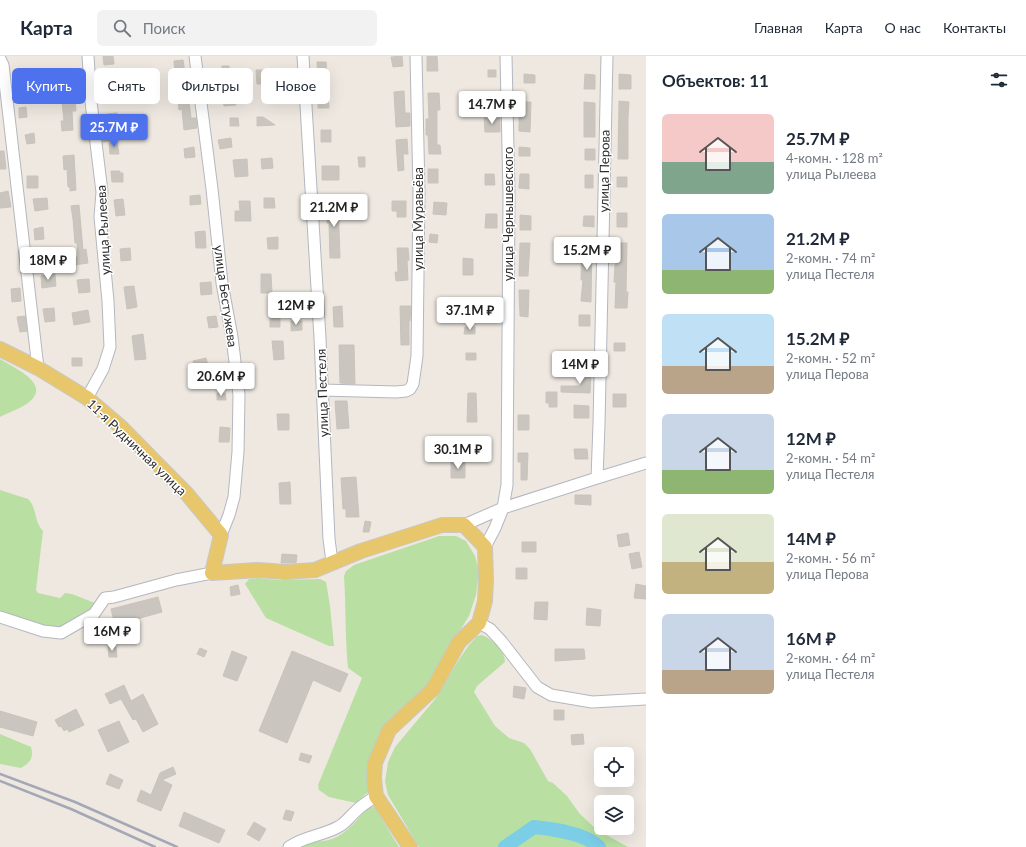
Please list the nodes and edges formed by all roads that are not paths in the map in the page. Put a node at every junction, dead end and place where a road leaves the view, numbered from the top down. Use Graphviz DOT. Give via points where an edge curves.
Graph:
graph roads {
  1 [pos="88,56"];
  2 [pos="195,56"];
  3 [pos="304,56"];
  4 [pos="416,56"];
  5 [pos="506,56"];
  6 [pos="607,56"];
  7 [pos="0,59"];
  8 [pos="0,349"];
  9 [pos="38,368"];
  10 [pos="322,390"];
  11 [pos="87,398"];
  12 [pos="646,463"];
  13 [pos="597,478"];
  14 [pos="503,508"];
  15 [pos="464,524"];
  16 [pos="221,535"];
  17 [pos="485,548"];
  18 [pos="332,562"];
  19 [pos="212,573"];
  20 [pos="0,617"];
  21 [pos="478,623"];
  22 [pos="646,699"];
  23 [pos="376,796"];
  24 [pos="289,847"];
  25 [pos="410,847"];
  1 -- 11 [label="street, улица Рылеева" via="102,192 100,217 110,347 103,369"];
  2 -- 16 [label="street, улица Бестужева" via="222,283 239,395 234,497"];
  3 -- 10 [label="street, улица Пестеля"];
  4 -- 10 [label="street, улица Муравьёва" via="419,192 417,356 413,384 406,391 396,392"];
  5 -- 14 [label="street, улица Чернышевского" via="509,194 507,485"];
  6 -- 13 [label="street, улица Перова"];
  7 -- 9 [label="street" via="4,65"];
  8 -- 9 [label="main road, 11-я Рудничная улица"];
  9 -- 11 [label="main road, 11-я Рудничная улица"];
  10 -- 18 [label="street, улица Пестеля"];
  11 -- 16 [label="main road, 11-я Рудничная улица" via="121,427 187,494"];
  12 -- 13 [label="street"];
  13 -- 14 [label="street"];
  14 -- 15 [label="street"];
  14 -- 17 [label="street, улица Чернышевского"];
  15 -- 17 [label="main road"];
  15 -- 18 [label="main road" via="442,525"];
  16 -- 19 [label="main road"];
  17 -- 21 [label="main road, улица Чернышевского" via="485,601"];
  18 -- 19 [label="main road" via="315,570"];
  19 -- 20 [label="street" via="106,598 94,614 61,633 43,631"];
  21 -- 22 [label="street" via="490,629 537,687 551,695 592,702"];
  21 -- 23 [label="main road" via="459,642 433,689 389,730 375,763"];
  23 -- 24 [label="street" via="340,826"];
  23 -- 25 [label="main road"];
}
